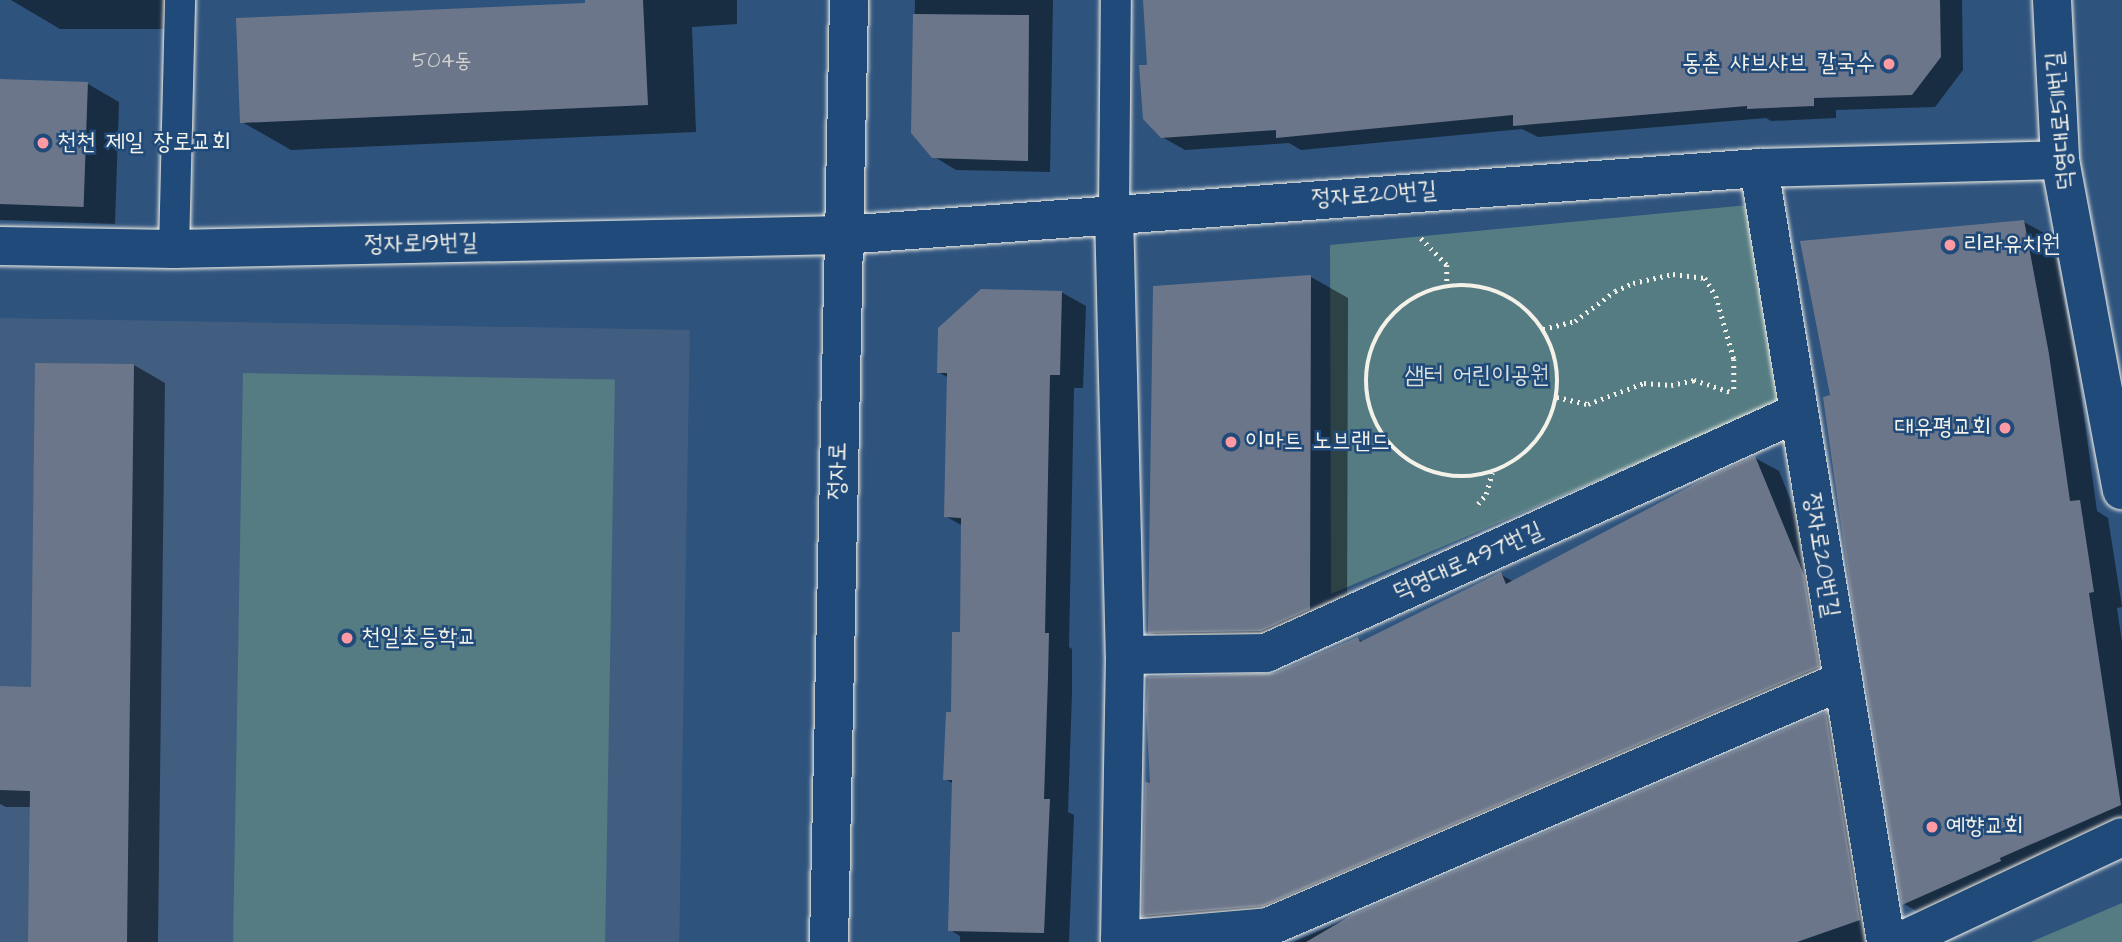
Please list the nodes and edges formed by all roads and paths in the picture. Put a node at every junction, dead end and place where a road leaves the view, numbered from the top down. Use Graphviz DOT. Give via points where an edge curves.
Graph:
graph roads {
  1 [pos="180,0"];
  2 [pos="849,0"];
  3 [pos="1116,0"];
  4 [pos="2052,0"];
  5 [pos="2060,160"];
  6 [pos="1759,168"];
  7 [pos="1114,213"];
  8 [pos="843,235"];
  9 [pos="1420,237"];
  10 [pos="0,246"];
  11 [pos="174,248"];
  12 [pos="1447,286"];
  13 [pos="1543,329"];
  14 [pos="1734,393"];
  15 [pos="1744,395"];
  16 [pos="1557,397"];
  17 [pos="1797,413"];
  18 [pos="2122,490"];
  19 [pos="1125,655"];
  20 [pos="1842,681"];
  21 [pos="2122,837"];
  22 [pos="1120,941"];
  23 [pos="830,942"];
  24 [pos="1886,942"];
  25 [pos="1899,942"];
  1 -- 11 [label="lane"];
  2 -- 8 [label="street, 정자로"];
  3 -- 7 [label="lane"];
  4 -- 5 [label="street, 덕영대로511번길"];
  5 -- 6 [label="street, 정자로20번길"];
  5 -- 18 [label="street, 덕영대로511번길"];
  6 -- 7 [label="street, 정자로20번길"];
  6 -- 17 [label="street, 정자로20번길"];
  7 -- 8 [label="street, 정자로20번길"];
  7 -- 19 [label="street"];
  8 -- 11 [label="street, 정자로19번길"];
  8 -- 23 [label="street, 정자로"];
  9 -- 12 [label="path" via="1447,265"];
  10 -- 11 [label="street, 정자로19번길"];
  12 -- 13 [label="path" via="1469,284 1511,298"];
  12 -- 16 [label="path" via="1425,292 1390,318 1369,357 1368,405 1394,450 1415,466 1440,475 1466,478 1492,473 1515,462 1534,444 1549,422"];
  13 -- 14 [label="path" via="1575,321 1633,282 1672,274 1704,278 1716,296 1734,359"];
  13 -- 16 [label="path" via="1558,371"];
  14 -- 15 [label="path"];
  14 -- 16 [label="path" via="1694,380 1671,385 1644,383 1588,404"];
  17 -- 19 [label="street, 덕영대로497번길" via="1266,653"];
  17 -- 20 [label="street, 정자로20번길"];
  19 -- 22 [label="street"];
  20 -- 22 [label="street" via="1268,927"];
  20 -- 24 [label="street, 정자로20번길"];
  21 -- 25 [label="street"];
}
